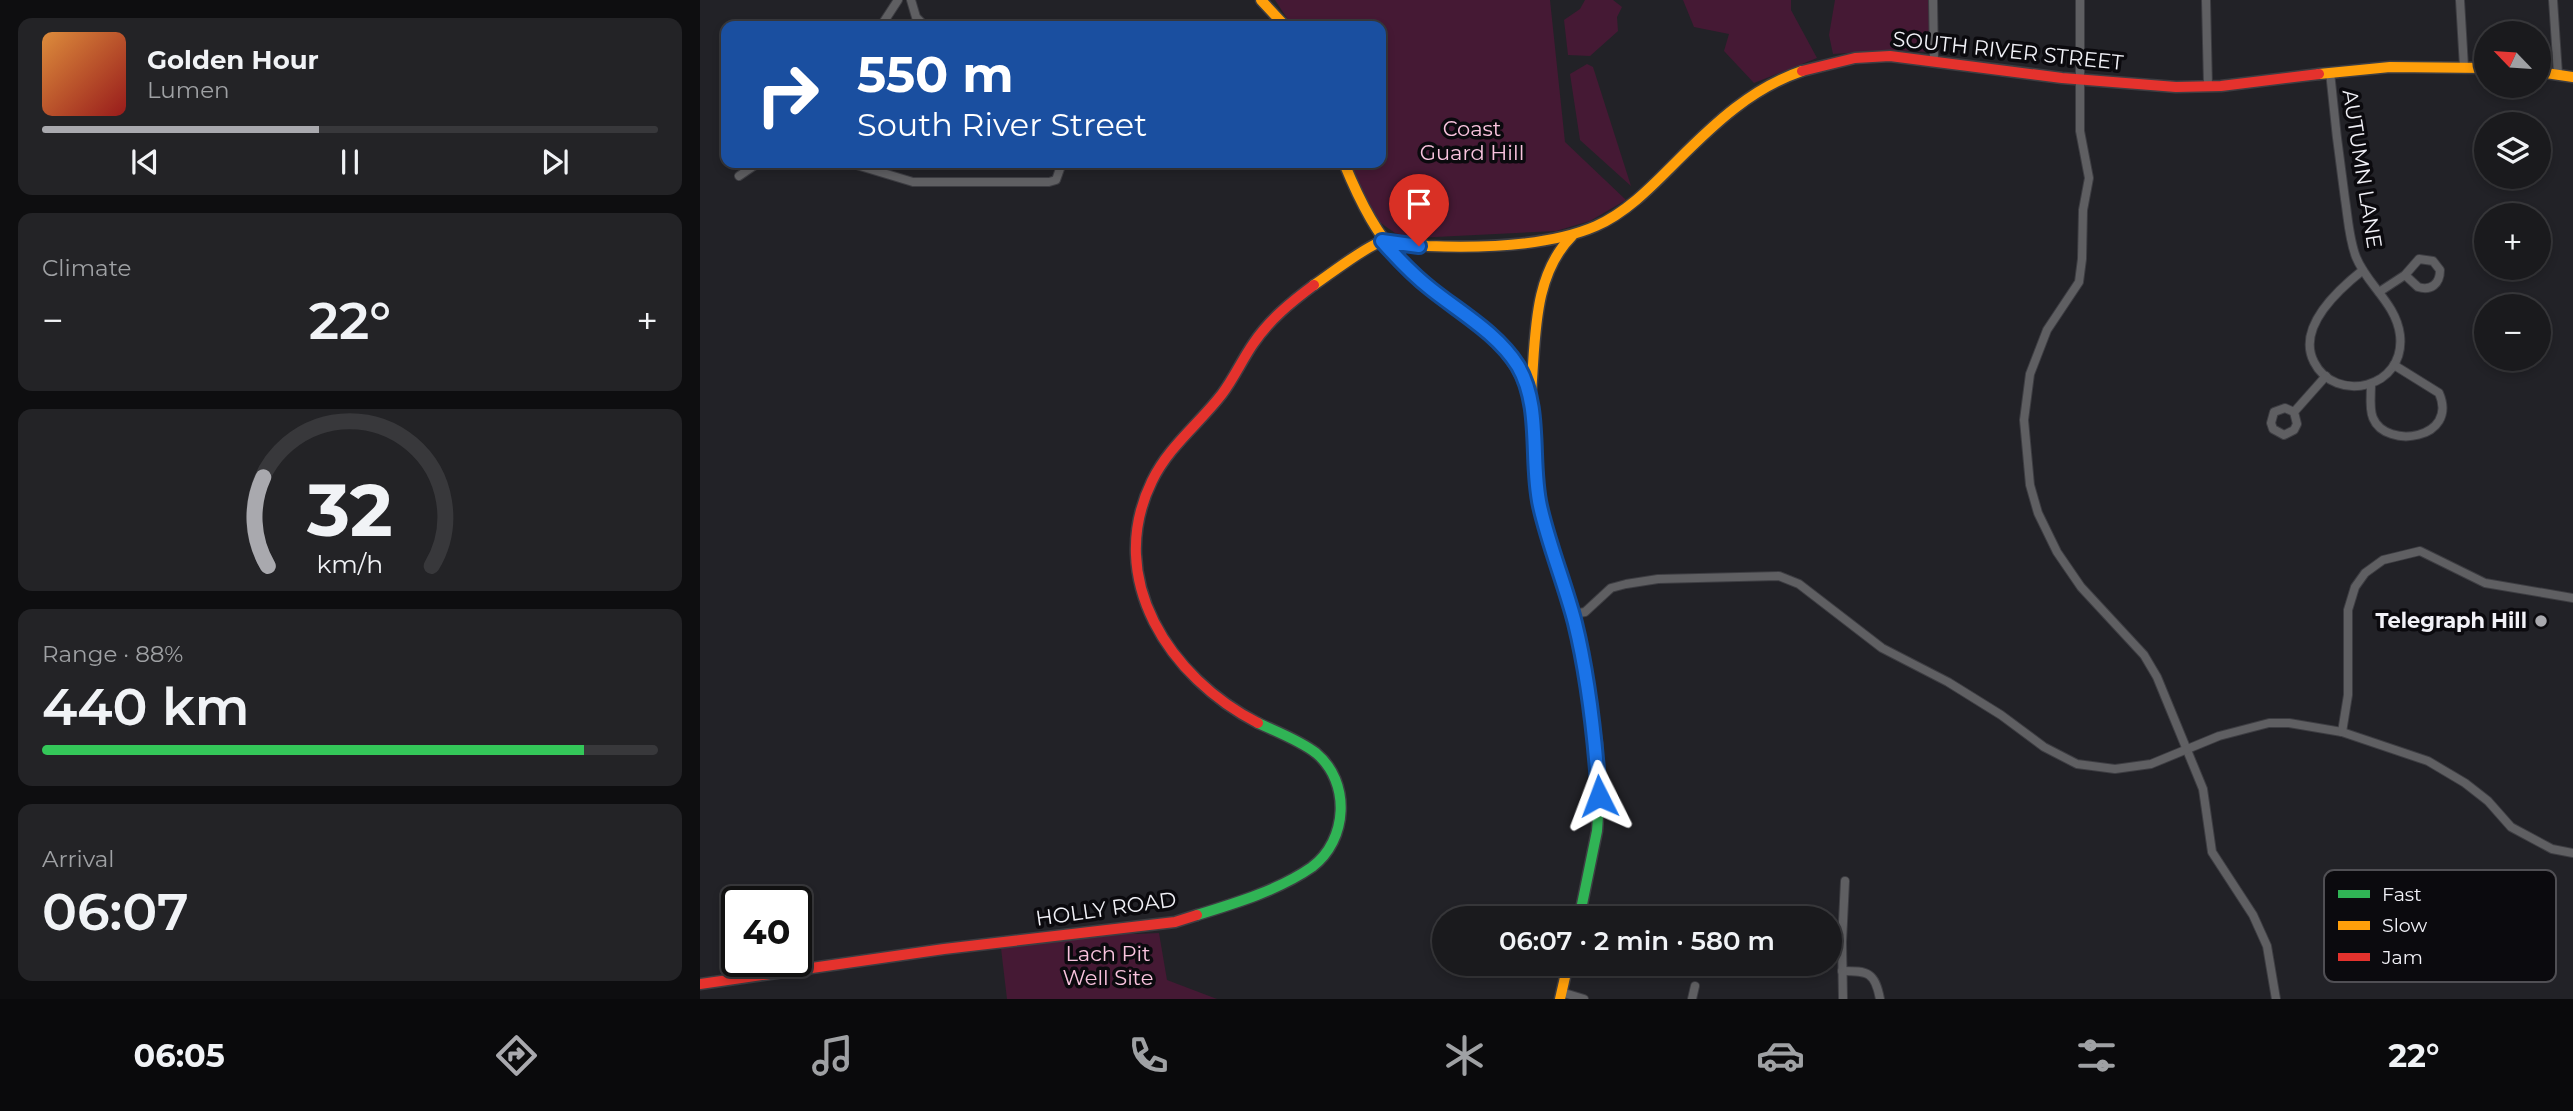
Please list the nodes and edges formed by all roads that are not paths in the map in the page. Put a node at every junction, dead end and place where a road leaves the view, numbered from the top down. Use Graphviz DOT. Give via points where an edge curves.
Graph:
graph roads {
  1 [pos="898,0"];
  2 [pos="911,0"];
  3 [pos="1261,0"];
  4 [pos="1933,0"];
  5 [pos="2080,0"];
  6 [pos="2206,0"];
  7 [pos="2460,0"];
  8 [pos="2553,0"];
  9 [pos="884,21"];
  10 [pos="920,21"];
  11 [pos="1280,21"];
  12 [pos="1934,61"];
  13 [pos="2464,67"];
  14 [pos="2474,67"];
  15 [pos="2330,72"];
  16 [pos="2552,73"];
  17 [pos="2558,74"];
  18 [pos="2573,77"];
  19 [pos="2081,79"];
  20 [pos="2208,86"];
  21 [pos="751,168"];
  22 [pos="866,168"];
  23 [pos="1060,168"];
  24 [pos="1346,168"];
  25 [pos="739,176"];
  26 [pos="1581,231"];
  27 [pos="1382,241"];
  28 [pos="2362,270"];
  29 [pos="2405,275"];
  30 [pos="2379,292"];
  31 [pos="2394,365"];
  32 [pos="2326,376"];
  33 [pos="2371,385"];
  34 [pos="1530,402"];
  35 [pos="2294,412"];
  36 [pos="2573,598"];
  37 [pos="1573,614"];
  38 [pos="2342,732"];
  39 [pos="2186,749"];
  40 [pos="2573,853"];
  41 [pos="1845,881"];
  42 [pos="1582,906"];
  43 [pos="1842,971"];
  44 [pos="1565,976"];
  45 [pos="700,984"];
  46 [pos="1695,986"];
  47 [pos="1560,996"];
  48 [pos="1584,999"];
  49 [pos="1692,999"];
  50 [pos="1843,999"];
  51 [pos="1881,999"];
  52 [pos="2276,999"];
  1 -- 9 [label="street"];
  2 -- 10 [label="street"];
  3 -- 11 [label="street"];
  4 -- 12 [label="street"];
  5 -- 19 [label="street"];
  6 -- 20 [label="street"];
  7 -- 13 [label="street"];
  8 -- 17 [label="street"];
  12 -- 19 [label="street, SOUTH RIVER STREET"];
  12 -- 26 [label="street, SOUTH RIVER STREET" via="1905,56 1856,58 1782,78 1730,111 1632,203"];
  13 -- 14 [label="street, SOUTH RIVER STREET"];
  13 -- 15 [label="street, SOUTH RIVER STREET"];
  15 -- 20 [label="street, SOUTH RIVER STREET"];
  15 -- 28 [label="street, AUTUMN LANE" via="2353,248"];
  16 -- 17 [label="street"];
  17 -- 18 [label="street"];
  19 -- 20 [label="street, SOUTH RIVER STREET"];
  19 -- 39 [label="street" via="2080,131 2089,178 2079,282 2047,330 2030,374 2024,420 2026,461 2032,495 2050,542 2081,587 2152,667"];
  21 -- 25 [label="street"];
  22 -- 23 [label="street" via="913,182 1041,183 1056,180"];
  24 -- 27 [label="street"];
  26 -- 27 [label="street, SOUTH RIVER STREET" via="1438,247"];
  26 -- 34 [label="street, SOUTH RIVER STREET" via="1563,242 1546,276"];
  27 -- 34 [label="street" via="1429,288 1502,345 1520,369"];
  27 -- 45 [label="street, HOLLY ROAD" via="1309,288 1268,325 1223,393 1168,453 1145,496 1139,520 1138,578 1154,627 1194,675 1224,701 1315,753 1335,778 1342,811 1339,828 1319,861 1285,881 1175,922"];
  28 -- 30 [label="street, AUTUMN LANE"];
  28 -- 32 [label="street, AUTUMN LANE" via="2333,295 2315,326 2312,356"];
  29 -- 29 [label="street" via="2424,289 2436,284 2440,271 2433,261 2419,259"];
  29 -- 30 [label="street"];
  30 -- 31 [label="street, AUTUMN LANE" via="2399,330"];
  31 -- 33 [label="street"];
  31 -- 33 [label="street" via="2440,393 2442,416 2435,427 2411,436 2381,429 2371,413"];
  32 -- 33 [label="street" via="2348,385"];
  32 -- 35 [label="street"];
  34 -- 37 [label="street" via="1540,506"];
  36 -- 38 [label="street" via="2484,583 2420,551 2382,559 2355,587 2348,610 2348,695"];
  37 -- 39 [label="street" via="1585,611 1611,588 1626,584 1779,576 1799,584 1882,648 1948,682 2077,764 2130,768"];
  37 -- 42 [label="street" via="1592,716 1599,796 1591,873"];
  38 -- 39 [label="street" via="2269,723"];
  38 -- 40 [label="street" via="2428,761 2488,801 2511,827 2552,849"];
  39 -- 52 [label="street" via="2203,789 2212,852 2253,915 2267,946"];
  41 -- 43 [label="street"];
  43 -- 50 [label="street"];
  43 -- 51 [label="street" via="1863,971 1873,977"];
  44 -- 47 [label="street"];
  46 -- 49 [label="street"];
  47 -- 48 [label="street"];
}
